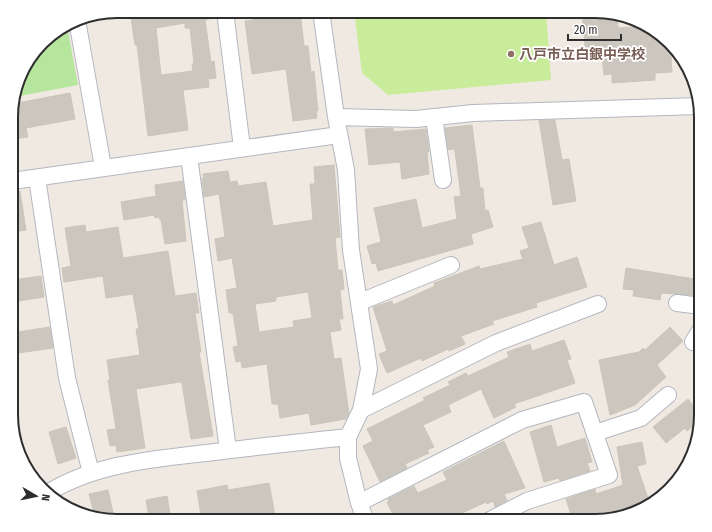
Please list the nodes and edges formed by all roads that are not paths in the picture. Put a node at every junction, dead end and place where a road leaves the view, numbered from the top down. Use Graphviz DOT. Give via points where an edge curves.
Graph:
graph roads {
  1 [pos="226,18"];
  2 [pos="322,18"];
  3 [pos="78,26"];
  4 [pos="693,106"];
  5 [pos="336,117"];
  6 [pos="434,117"];
  7 [pos="339,135"];
  8 [pos="242,148"];
  9 [pos="189,156"];
  10 [pos="103,167"];
  11 [pos="38,178"];
  12 [pos="18,180"];
  13 [pos="443,180"];
  14 [pos="451,265"];
  15 [pos="360,302"];
  16 [pos="677,303"];
  17 [pos="598,304"];
  18 [pos="694,305"];
  19 [pos="668,395"];
  20 [pos="361,410"];
  21 [pos="595,433"];
  22 [pos="348,437"];
  23 [pos="228,450"];
  24 [pos="92,473"];
  25 [pos="56,487"];
  26 [pos="360,503"];
  27 [pos="364,514"];
  28 [pos="502,514"];
  1 -- 8 [label="street"];
  2 -- 5 [label="street"];
  3 -- 10 [label="street"];
  4 -- 6 [label="street" via="473,113"];
  5 -- 6 [label="street"];
  5 -- 7 [label="street"];
  6 -- 13 [label="street"];
  7 -- 8 [label="street"];
  7 -- 15 [label="street" via="346,170 351,250"];
  8 -- 9 [label="street"];
  9 -- 10 [label="street"];
  9 -- 23 [label="street"];
  10 -- 11 [label="street"];
  11 -- 12 [label="street"];
  11 -- 24 [label="street" via="67,378"];
  14 -- 15 [label="street"];
  15 -- 20 [label="street" via="369,369"];
  16 -- 18 [label="street"];
  17 -- 20 [label="street" via="496,343"];
  19 -- 21 [label="street" via="641,418"];
  20 -- 22 [label="street"];
  21 -- 26 [label="street" via="584,402 522,420"];
  21 -- 28 [label="street" via="609,475 527,501"];
  22 -- 23 [label="street"];
  22 -- 26 [label="street" via="348,458"];
  23 -- 24 [label="street" via="152,459"];
  24 -- 25 [label="street"];
  26 -- 27 [label="street"];
}
